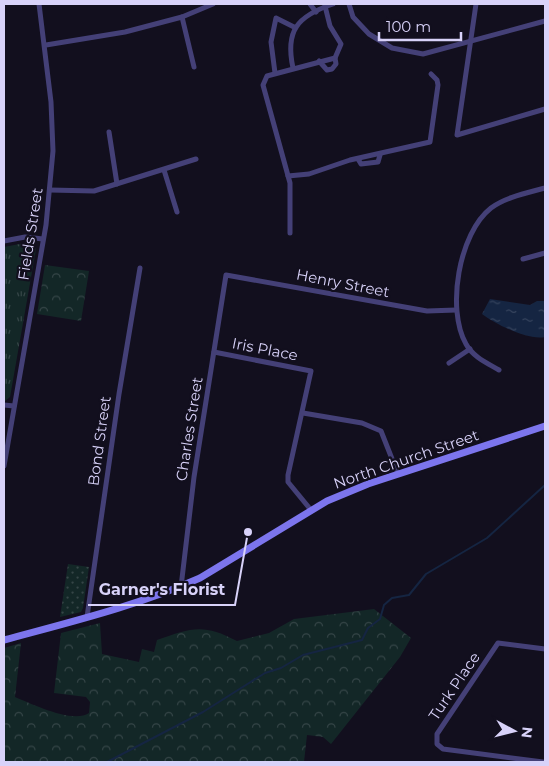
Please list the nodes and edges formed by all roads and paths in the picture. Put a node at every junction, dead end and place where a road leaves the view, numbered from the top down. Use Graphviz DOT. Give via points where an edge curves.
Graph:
graph roads {
  1 [pos="39,4"];
  2 [pos="213,4"];
  3 [pos="310,4"];
  4 [pos="333,4"];
  5 [pos="349,4"];
  6 [pos="476,4"];
  7 [pos="325,6"];
  8 [pos="316,12"];
  9 [pos="182,17"];
  10 [pos="545,21"];
  11 [pos="294,27"];
  12 [pos="470,43"];
  13 [pos="46,45"];
  14 [pos="335,58"];
  15 [pos="319,62"];
  16 [pos="194,67"];
  17 [pos="293,68"];
  18 [pos="275,74"];
  19 [pos="430,74"];
  20 [pos="545,110"];
  21 [pos="109,132"];
  22 [pos="196,159"];
  23 [pos="164,170"];
  24 [pos="288,176"];
  25 [pos="117,184"];
  26 [pos="545,188"];
  27 [pos="50,190"];
  28 [pos="177,212"];
  29 [pos="290,233"];
  30 [pos="42,239"];
  31 [pos="4,241"];
  32 [pos="545,253"];
  33 [pos="523,259"];
  34 [pos="140,268"];
  35 [pos="226,275"];
  36 [pos="456,310"];
  37 [pos="470,349"];
  38 [pos="214,352"];
  39 [pos="449,363"];
  40 [pos="499,370"];
  41 [pos="4,405"];
  42 [pos="14,406"];
  43 [pos="304,413"];
  44 [pos="545,426"];
  45 [pos="4,466"];
  46 [pos="398,474"];
  47 [pos="311,510"];
  48 [pos="181,587"];
  49 [pos="87,617"];
  50 [pos="4,640"];
  51 [pos="545,649"];
  52 [pos="543,762"];
  1 -- 13 [label="street, Fields Street"];
  2 -- 9 [label="street"];
  3 -- 8 [label="street"];
  4 -- 7 [label="street"];
  5 -- 12 [label="street" via="354,17 369,34 392,48 423,54"];
  6 -- 12 [label="street"];
  7 -- 8 [label="street"];
  7 -- 14 [label="street" via="330,26 341,44"];
  8 -- 11 [label="street"];
  9 -- 13 [label="street" via="126,32"];
  9 -- 16 [label="street"];
  10 -- 12 [label="street"];
  11 -- 17 [label="street" via="289,44"];
  11 -- 18 [label="street" via="276,18 271,42"];
  12 -- 20 [label="street" via="457,135"];
  13 -- 27 [label="street, Fields Street" via="53,141"];
  14 -- 15 [label="street"];
  14 -- 15 [label="street" via="336,64 332,69 327,70"];
  15 -- 17 [label="street"];
  17 -- 18 [label="street"];
  18 -- 24 [label="street" via="267,76 263,85"];
  19 -- 24 [label="street" via="438,85 430,142 309,174"];
  21 -- 25 [label="street"];
  22 -- 23 [label="street"];
  23 -- 25 [label="street"];
  23 -- 28 [label="street"];
  24 -- 29 [label="street"];
  25 -- 27 [label="street" via="94,191"];
  26 -- 36 [label="street" via="512,198 492,208 479,221 464,254"];
  27 -- 30 [label="street, Fields Street"];
  30 -- 31 [label="street" via="25,237"];
  30 -- 42 [label="street, Fields Street"];
  32 -- 33 [label="street"];
  34 -- 49 [label="street, Bond Street" via="118,394"];
  35 -- 36 [label="street, Henry Street" via="427,311"];
  35 -- 38 [label="street, Charles Street"];
  36 -- 37 [label="street"];
  37 -- 39 [label="street"];
  37 -- 40 [label="street" via="475,356"];
  38 -- 43 [label="street, Iris Place" via="311,371"];
  38 -- 48 [label="street, Charles Street"];
  41 -- 42 [label="street"];
  42 -- 45 [label="street, Fields Street"];
  43 -- 46 [label="street" via="362,423 382,430"];
  43 -- 47 [label="street" via="288,482"];
  44 -- 46 [label="main road, North Church Street"];
  46 -- 47 [label="main road, North Church Street" via="326,501"];
  47 -- 48 [label="main road, North Church Street"];
  48 -- 49 [label="main road, North Church Street"];
  49 -- 50 [label="main road, North Church Street"];
  51 -- 52 [label="street, Turk Place" via="498,643 437,734 437,744 443,749"];
}
